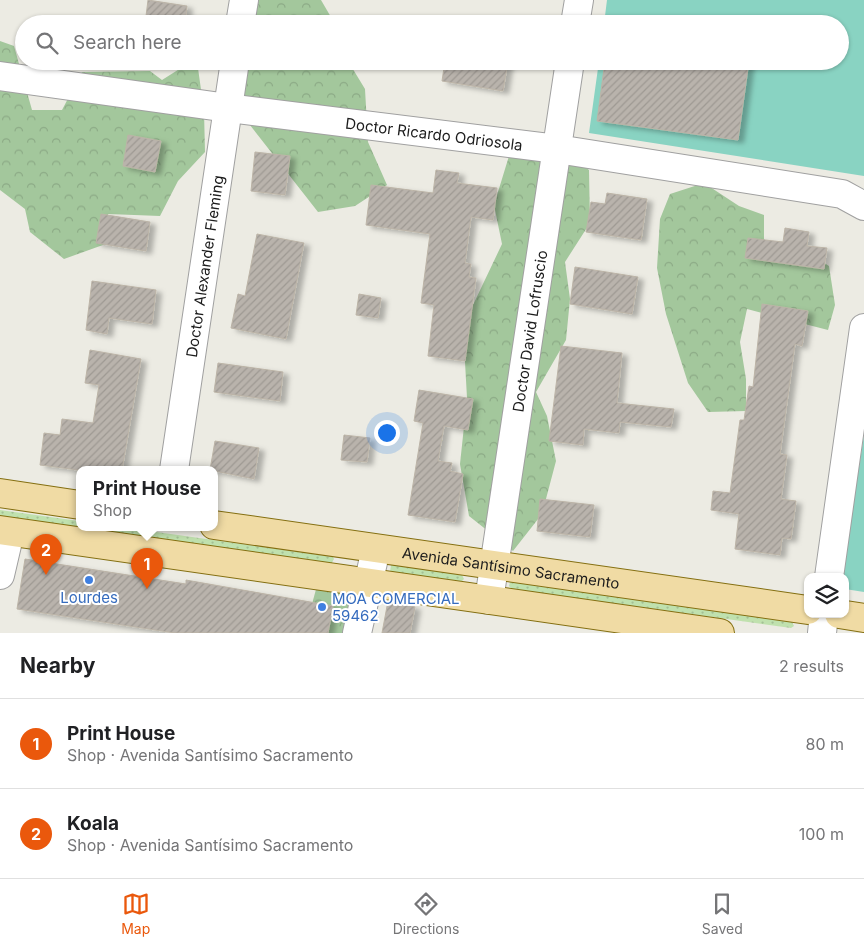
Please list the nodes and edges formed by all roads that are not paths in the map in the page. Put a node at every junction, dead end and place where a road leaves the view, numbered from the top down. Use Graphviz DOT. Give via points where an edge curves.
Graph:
graph roads {
  1 [pos="244,0"];
  2 [pos="579,0"];
  3 [pos="242,15"];
  4 [pos="576,15"];
  5 [pos="234,70"];
  6 [pos="569,70"];
  7 [pos="0,76"];
  8 [pos="228,108"];
  9 [pos="557,149"];
  10 [pos="864,206"];
  11 [pos="864,328"];
  12 [pos="175,466"];
  13 [pos="0,493"];
  14 [pos="76,504"];
  15 [pos="218,526"];
  16 [pos="5,531"];
  17 [pos="376,549"];
  18 [pos="494,566"];
  19 [pos="830,573"];
  20 [pos="0,574"];
  21 [pos="369,583"];
  22 [pos="489,600"];
  23 [pos="804,609"];
  24 [pos="849,616"];
  25 [pos="824,618"];
  26 [pos="864,618"];
  27 [pos="358,633"];
  28 [pos="720,633"];
  29 [pos="822,633"];
  1 -- 3 [label="street"];
  2 -- 4 [label="street"];
  5 -- 8 [label="street, Doctor Alexander Fleming"];
  6 -- 9 [label="street, Doctor David Lofruscio"];
  7 -- 8 [label="street, Doctor Ricardo Odriosola"];
  8 -- 9 [label="street, Doctor Ricardo Odriosola"];
  8 -- 12 [label="street, Doctor Alexander Fleming"];
  9 -- 10 [label="street, Doctor Ricardo Odriosola" via="842,194"];
  9 -- 18 [label="street, Doctor David Lofruscio"];
  11 -- 19 [label="street"];
  13 -- 14 [label="main road"];
  15 -- 17 [label="main road, Avenida Santísimo Sacramento"];
  16 -- 20 [label="street"];
  16 -- 21 [label="main road"];
  17 -- 18 [label="main road, Avenida Santísimo Sacramento"];
  17 -- 21 [label="street"];
  18 -- 22 [label="street, Doctor David Lofruscio"];
  18 -- 23 [label="main road, Avenida Santísimo Sacramento"];
  21 -- 22 [label="main road"];
  21 -- 27 [label="street"];
  22 -- 28 [label="main road"];
  24 -- 26 [label="main road"];
  25 -- 29 [label="street"];
}
